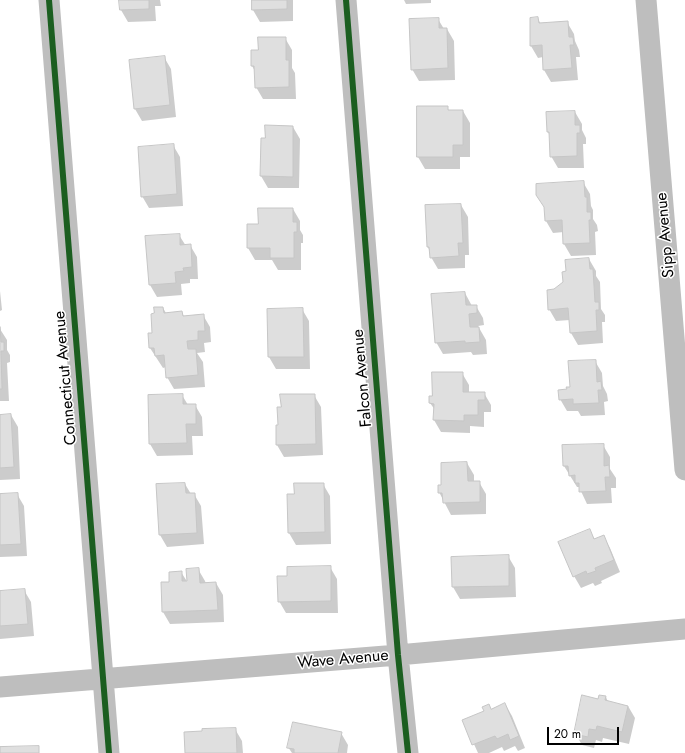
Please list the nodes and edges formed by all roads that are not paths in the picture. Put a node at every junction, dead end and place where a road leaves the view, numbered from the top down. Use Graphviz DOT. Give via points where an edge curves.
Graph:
graph roads {
  1 [pos="49,0"];
  2 [pos="346,0"];
  3 [pos="646,0"];
  4 [pos="685,470"];
  5 [pos="685,628"];
  6 [pos="398,655"];
  7 [pos="103,679"];
  8 [pos="0,687"];
  9 [pos="109,753"];
  10 [pos="408,753"];
  1 -- 7 [label="street, Connecticut Avenue"];
  2 -- 6 [label="street, Falcon Avenue"];
  3 -- 4 [label="street, Sipp Avenue"];
  5 -- 6 [label="street, Wave Avenue"];
  6 -- 7 [label="street, Wave Avenue"];
  6 -- 10 [label="street, Falcon Avenue"];
  7 -- 8 [label="street, Wave Avenue"];
  7 -- 9 [label="street, Connecticut Avenue"];
}
